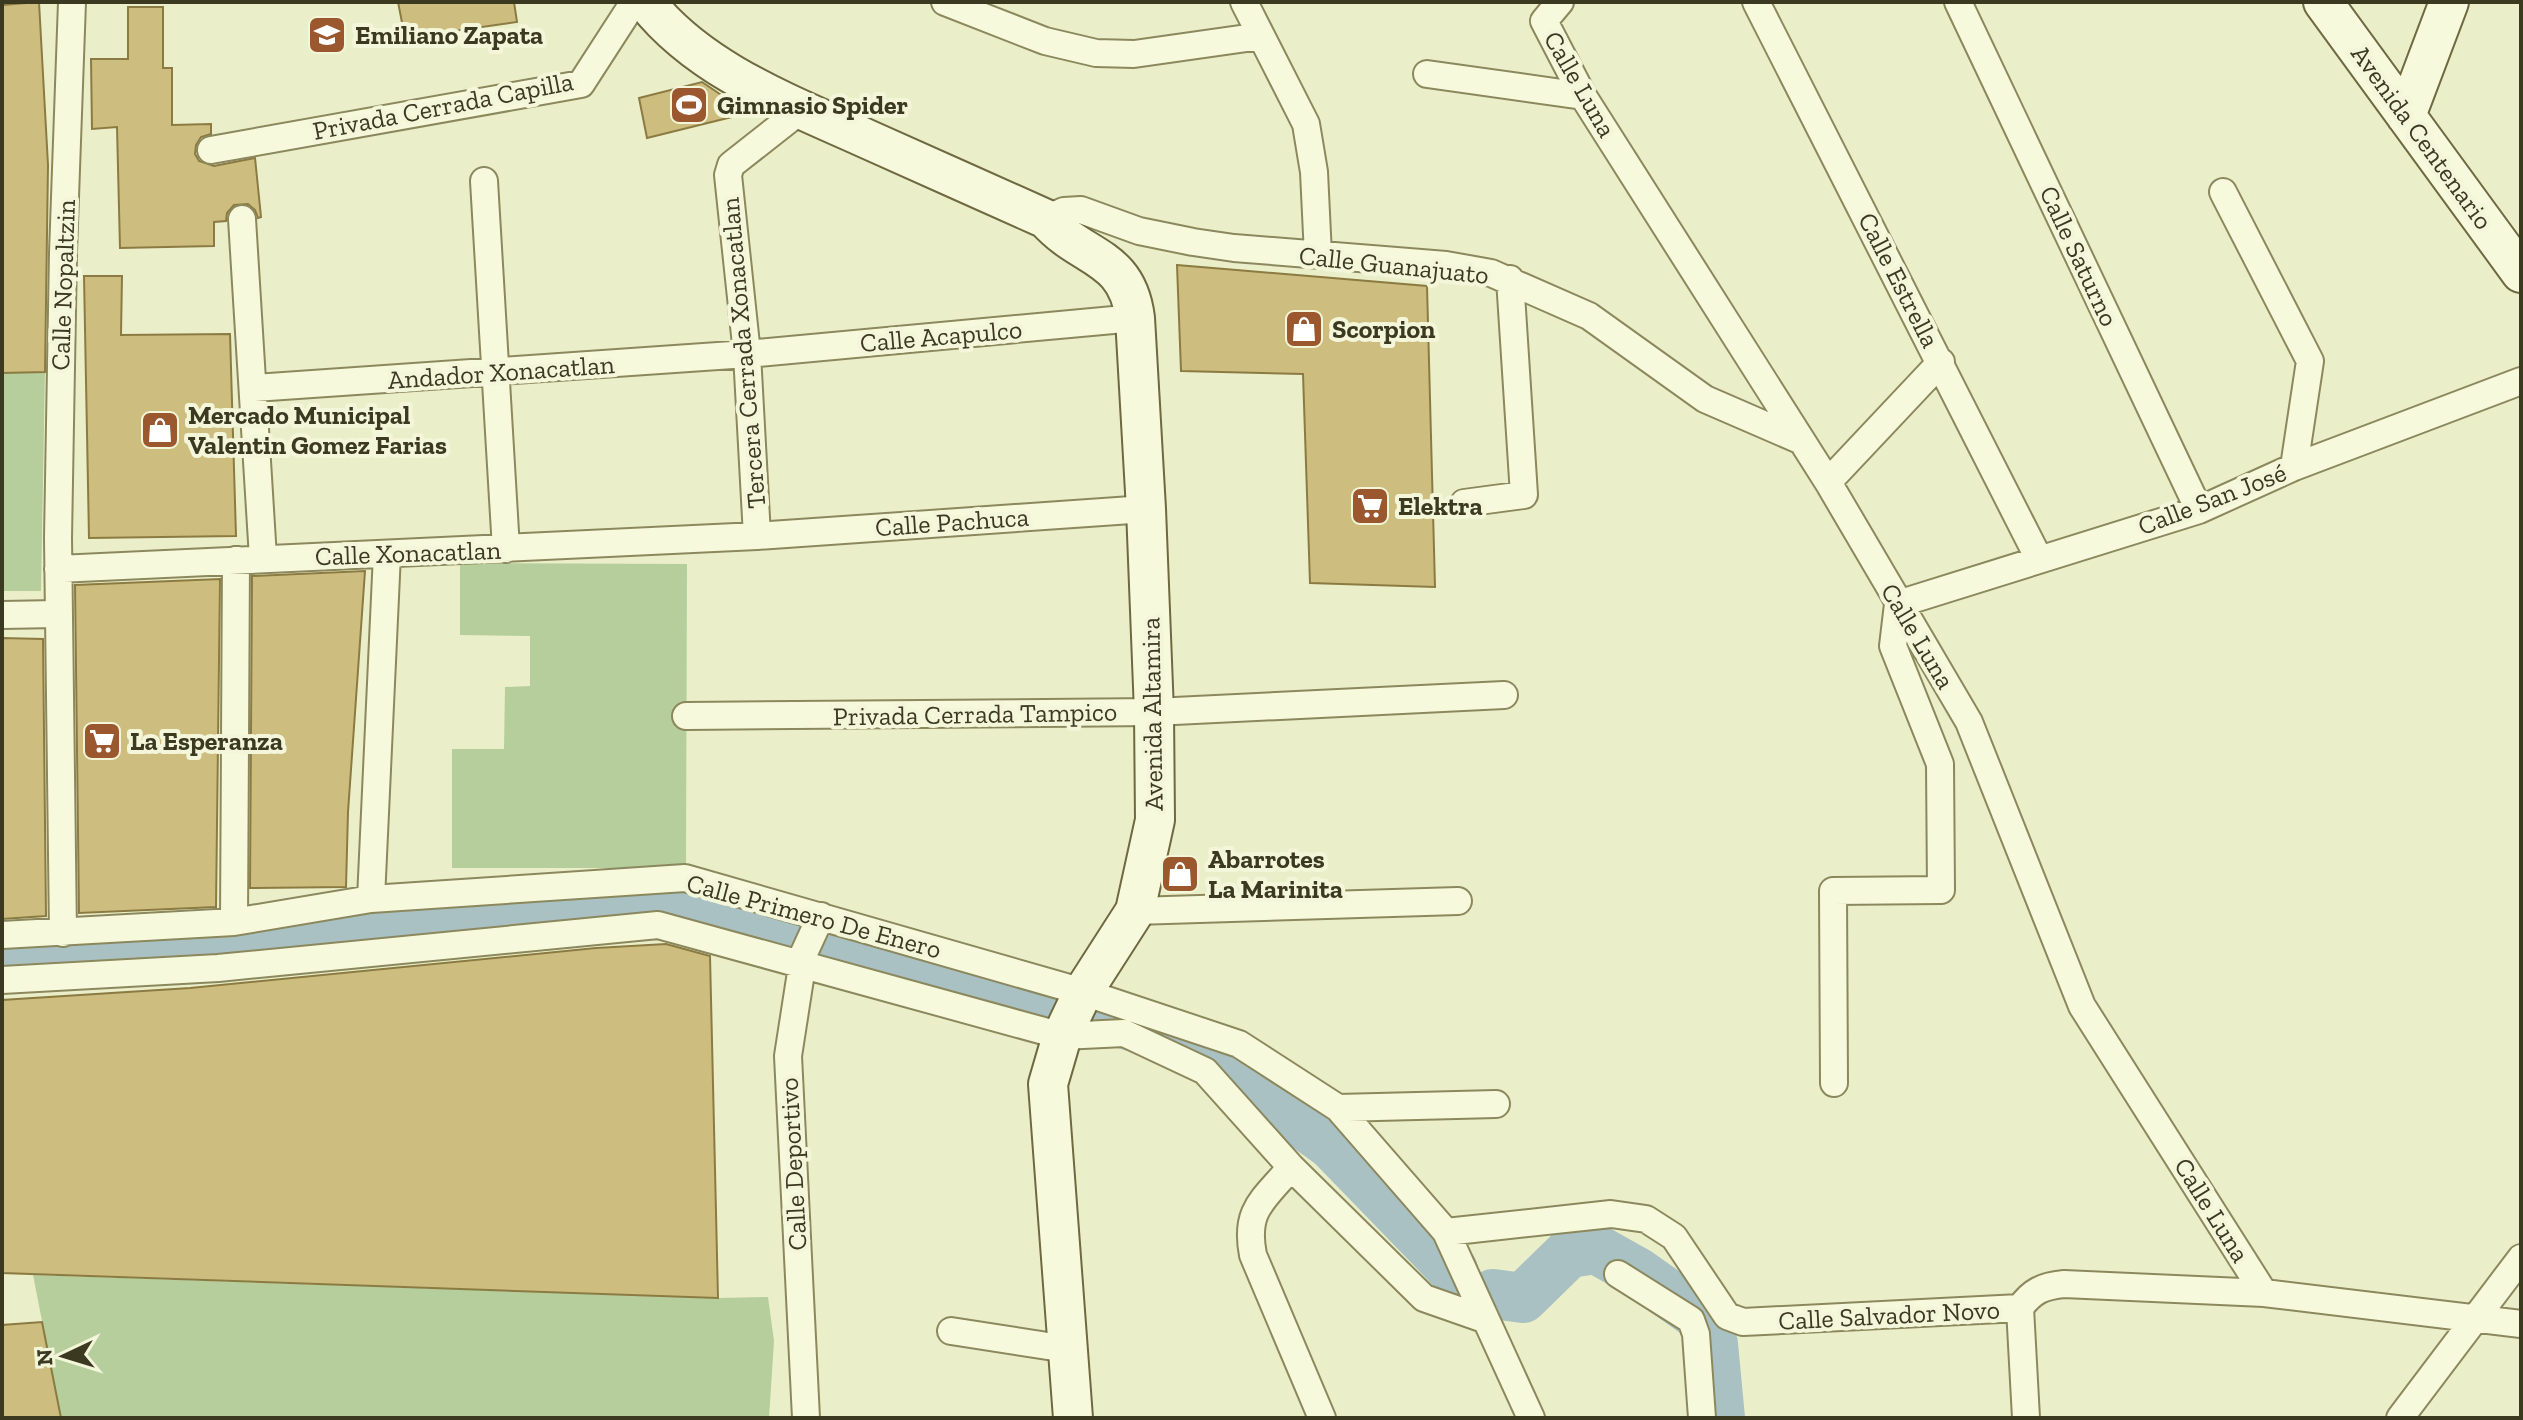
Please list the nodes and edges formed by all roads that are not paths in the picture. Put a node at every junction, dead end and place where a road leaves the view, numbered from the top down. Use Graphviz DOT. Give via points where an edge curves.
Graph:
graph roads {
  1 [pos="72,2"];
  2 [pos="634,2"];
  3 [pos="646,2"];
  4 [pos="945,2"];
  5 [pos="1244,2"];
  6 [pos="1560,2"];
  7 [pos="1756,2"];
  8 [pos="1958,2"];
  9 [pos="2323,2"];
  10 [pos="2449,2"];
  11 [pos="1261,36"];
  12 [pos="1427,74"];
  13 [pos="1583,96"];
  14 [pos="801,110"];
  15 [pos="2406,116"];
  16 [pos="211,150"];
  17 [pos="484,181"];
  18 [pos="2223,192"];
  19 [pos="242,219"];
  20 [pos="1046,219"];
  21 [pos="1318,255"];
  22 [pos="2521,273"];
  23 [pos="1510,279"];
  24 [pos="1135,318"];
  25 [pos="747,354"];
  26 [pos="1941,362"];
  27 [pos="496,373"];
  28 [pos="2521,381"];
  29 [pos="254,388"];
  30 [pos="1802,441"];
  31 [pos="2294,467"];
  32 [pos="1828,482"];
  33 [pos="1464,503"];
  34 [pos="1146,509"];
  35 [pos="2199,510"];
  36 [pos="757,536"];
  37 [pos="506,549"];
  38 [pos="387,554"];
  39 [pos="263,558"];
  40 [pos="2039,559"];
  41 [pos="236,560"];
  42 [pos="58,569"];
  43 [pos="1898,604"];
  44 [pos="57,614"];
  45 [pos="2,615"];
  46 [pos="1504,695"];
  47 [pos="1154,712"];
  48 [pos="686,716"];
  49 [pos="371,899"];
  50 [pos="1458,901"];
  51 [pos="1135,911"];
  52 [pos="819,920"];
  53 [pos="234,922"];
  54 [pos="63,933"];
  55 [pos="2,935"];
  56 [pos="803,958"];
  57 [pos="2,980"];
  58 [pos="1083,992"];
  59 [pos="1062,1036"];
  60 [pos="1834,1083"];
  61 [pos="1496,1104"];
  62 [pos="1338,1108"];
  63 [pos="1291,1167"];
  64 [pos="1446,1232"];
  65 [pos="2521,1258"];
  66 [pos="1618,1274"];
  67 [pos="2264,1293"];
  68 [pos="2020,1308"];
  69 [pos="1484,1319"];
  70 [pos="2475,1319"];
  71 [pos="2521,1324"];
  72 [pos="951,1331"];
  73 [pos="1067,1349"];
  74 [pos="806,1418"];
  75 [pos="1073,1418"];
  76 [pos="1322,1418"];
  77 [pos="1531,1418"];
  78 [pos="1702,1418"];
  79 [pos="2026,1418"];
  80 [pos="2400,1418"];
  1 -- 42 [label="street, Calle Nopaltzin"];
  2 -- 16 [label="street, Privada Cerrada Capilla" via="581,84"];
  3 -- 14 [label="street, Avenida Altamira" via="667,27 706,56"];
  4 -- 11 [label="street" via="1045,41 1096,53 1134,54"];
  5 -- 11 [label="street"];
  6 -- 13 [label="street, Calle Luna" via="1544,21"];
  7 -- 26 [label="street, Calle Estrella"];
  8 -- 35 [label="street, Calle Saturno"];
  9 -- 15 [label="street, Avenida Centenario"];
  10 -- 15 [label="street"];
  11 -- 21 [label="street" via="1306,124"];
  12 -- 13 [label="street"];
  13 -- 30 [label="street, Calle Luna"];
  14 -- 20 [label="street, Avenida Altamira"];
  14 -- 25 [label="street, Tercera Cerrada Xonacatlan" via="731,165 728,175"];
  15 -- 22 [label="street, Avenida Centenario"];
  17 -- 27 [label="street"];
  18 -- 31 [label="street" via="2310,361"];
  19 -- 29 [label="street"];
  20 -- 21 [label="street, Calle Guanajuato" via="1081,210 1163,237"];
  20 -- 24 [label="street, Avenida Altamira" via="1061,236 1117,273 1130,292"];
  21 -- 23 [label="street, Calle Guanajuato" via="1461,267"];
  23 -- 30 [label="street, Calle Guanajuato" via="1589,316 1705,399"];
  23 -- 33 [label="street" via="1524,495"];
  24 -- 25 [label="street, Calle Acapulco"];
  24 -- 34 [label="street, Avenida Altamira"];
  25 -- 27 [label="street, Andador Xonacatlan"];
  25 -- 36 [label="street, Tercera Cerrada Xonacatlan"];
  26 -- 32 [label="street"];
  26 -- 40 [label="street, Calle Estrella"];
  27 -- 29 [label="street, Andador Xonacatlan"];
  27 -- 37 [label="street"];
  28 -- 31 [label="street, Calle San José"];
  29 -- 39 [label="street"];
  30 -- 32 [label="street, Calle Luna"];
  31 -- 35 [label="street, Calle San José"];
  32 -- 43 [label="street, Calle Luna"];
  34 -- 36 [label="street, Calle Pachuca"];
  34 -- 47 [label="street, Avenida Altamira"];
  35 -- 40 [label="street, Calle San José"];
  36 -- 37 [label="street, Calle Xonacatlan"];
  37 -- 38 [label="street, Calle Xonacatlan"];
  38 -- 39 [label="street, Calle Xonacatlan"];
  38 -- 49 [label="street"];
  39 -- 41 [label="street, Calle Xonacatlan"];
  40 -- 43 [label="street, Calle San José"];
  41 -- 42 [label="street, Calle Xonacatlan"];
  41 -- 53 [label="street"];
  42 -- 44 [label="street, Calle Nopaltzin"];
  43 -- 60 [label="street" via="1893,646 1940,764 1941,890 1833,891"];
  43 -- 67 [label="street, Calle Luna" via="1969,722 2082,1006"];
  44 -- 45 [label="street"];
  44 -- 54 [label="street, Calle Nopaltzin"];
  46 -- 47 [label="street, Privada Cerrada Tampico"];
  47 -- 48 [label="street, Privada Cerrada Tampico"];
  47 -- 51 [label="street, Avenida Altamira" via="1155,820"];
  49 -- 52 [label="street, Calle Primero De Enero" via="685,878"];
  49 -- 53 [label="street, Calle Primero De Enero"];
  50 -- 51 [label="street"];
  51 -- 58 [label="street, Avenida Altamira"];
  52 -- 56 [label="street, Calle Deportivo"];
  52 -- 58 [label="street, Calle Primero De Enero"];
  53 -- 54 [label="street, Calle Primero De Enero"];
  54 -- 55 [label="street, Calle Primero De Enero"];
  56 -- 57 [label="street" via="658,925 218,968"];
  56 -- 59 [label="street"];
  56 -- 74 [label="street, Calle Deportivo" via="788,1056"];
  58 -- 59 [label="street, Avenida Altamira"];
  58 -- 62 [label="street, Calle Primero De Enero" via="1239,1044"];
  59 -- 63 [label="street" via="1124,1033 1205,1071"];
  59 -- 73 [label="street, Avenida Altamira" via="1048,1084"];
  61 -- 62 [label="street"];
  62 -- 64 [label="street, Calle Primero De Enero"];
  63 -- 69 [label="street" via="1424,1298"];
  63 -- 76 [label="street" via="1255,1211 1248,1232"];
  64 -- 68 [label="street, Calle Salvador Novo" via="1611,1214 1646,1219 1674,1237 1727,1316 1743,1322"];
  64 -- 69 [label="street, Calle Primero De Enero"];
  65 -- 70 [label="street"];
  66 -- 78 [label="street" via="1691,1320"];
  67 -- 68 [label="street, Calle Salvador Novo" via="2046,1285"];
  67 -- 70 [label="street, Calle Salvador Novo"];
  68 -- 79 [label="street"];
  69 -- 77 [label="street, Calle Primero De Enero"];
  70 -- 71 [label="street, Calle Salvador Novo"];
  70 -- 80 [label="street"];
  72 -- 73 [label="street"];
  73 -- 75 [label="street, Avenida Altamira"];
}
